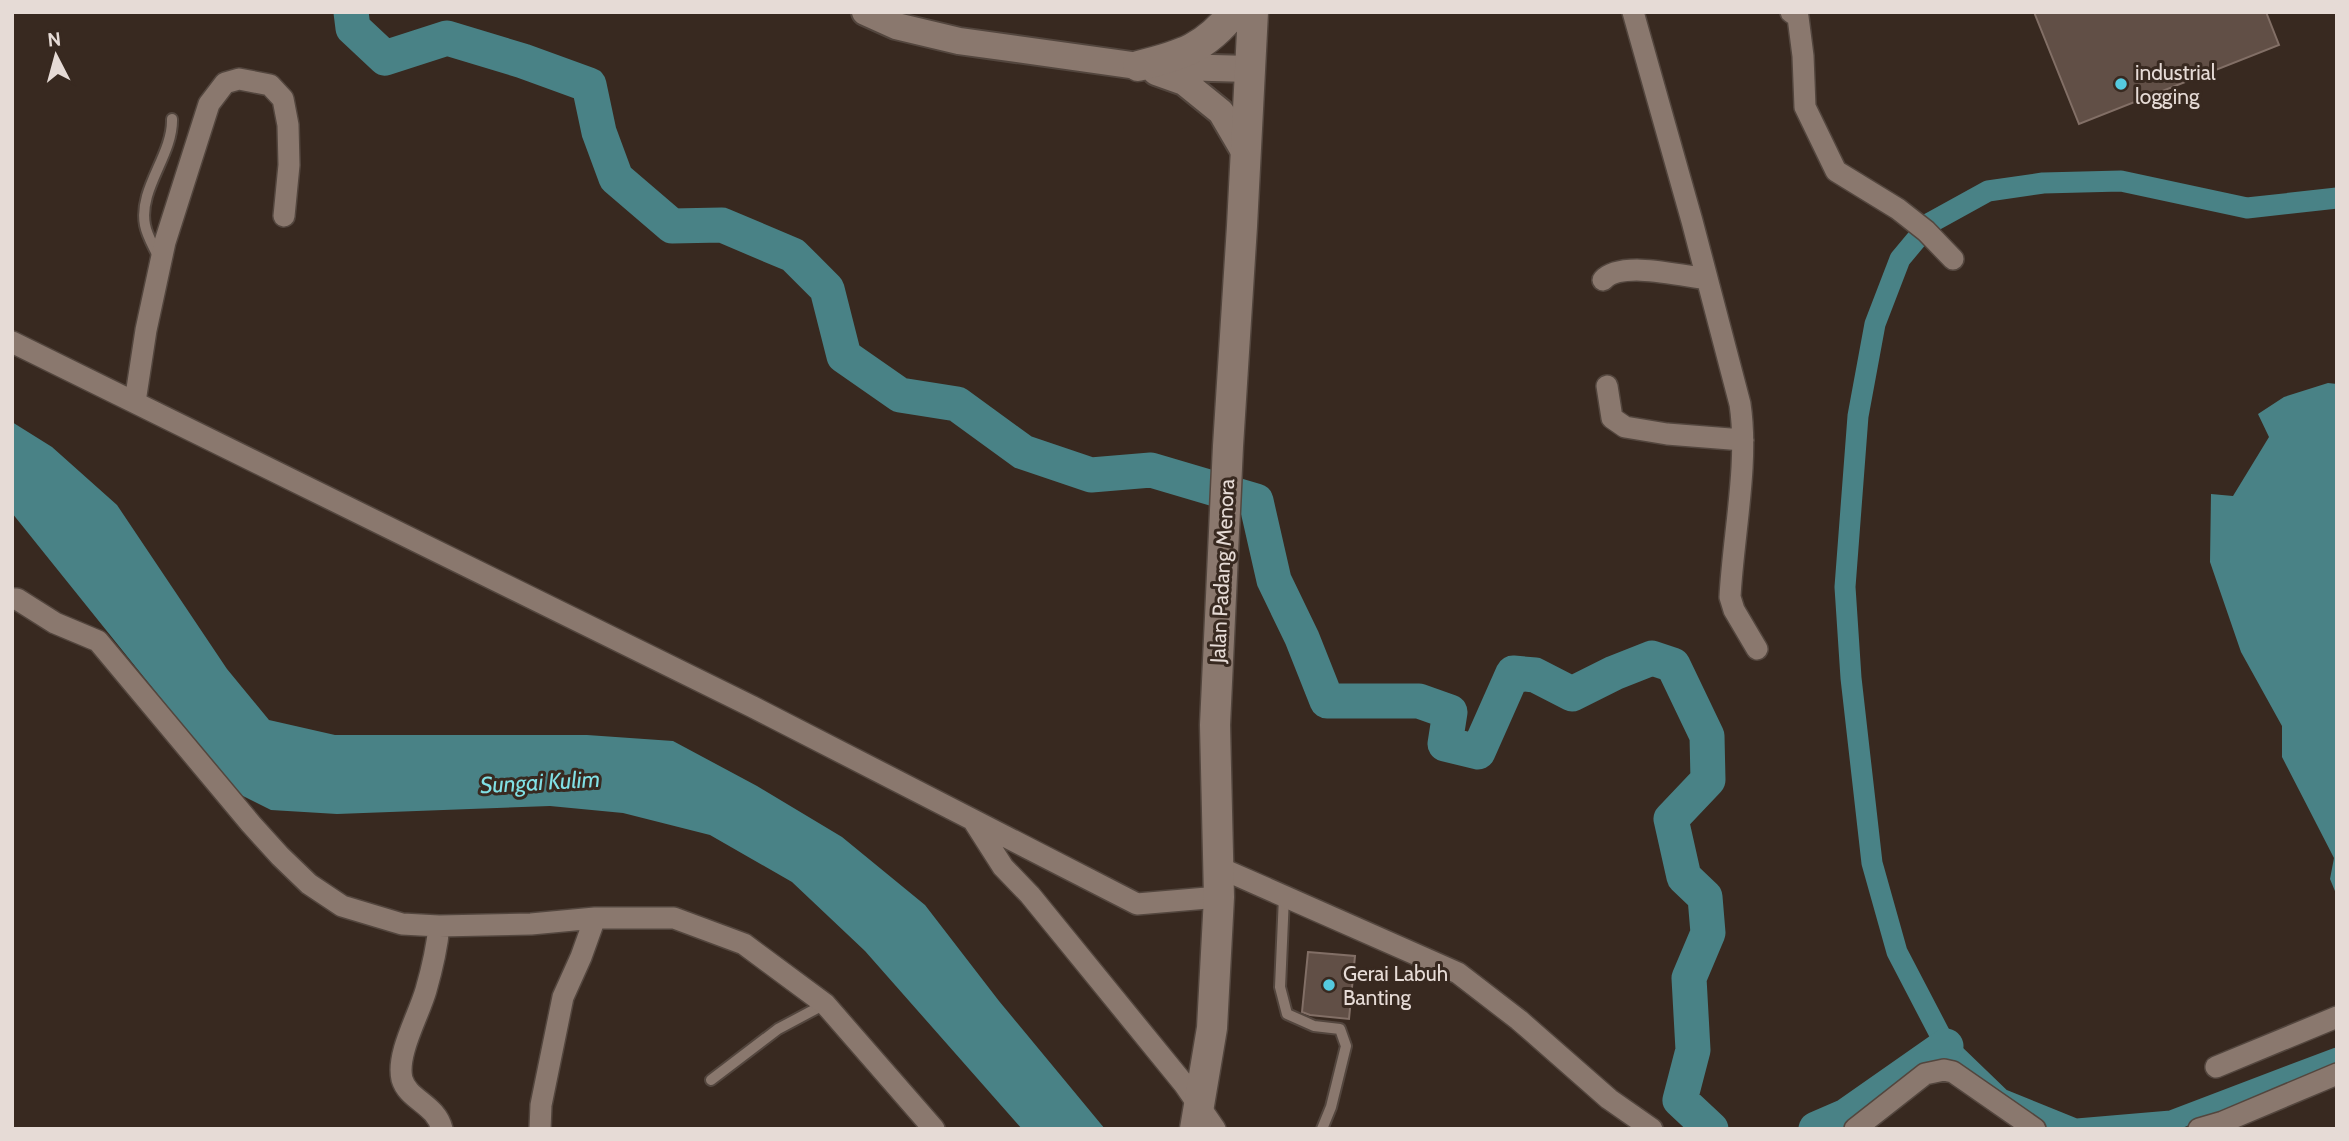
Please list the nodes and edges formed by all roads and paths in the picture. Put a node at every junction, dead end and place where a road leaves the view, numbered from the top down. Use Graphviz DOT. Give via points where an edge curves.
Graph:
graph roads {
  1 [pos="865,12"];
  2 [pos="1234,12"];
  3 [pos="1253,12"];
  4 [pos="1633,12"];
  5 [pos="1791,12"];
  6 [pos="1138,66"];
  7 [pos="1250,69"];
  8 [pos="172,119"];
  9 [pos="1245,153"];
  10 [pos="284,216"];
  11 [pos="1953,260"];
  12 [pos="161,262"];
  13 [pos="1707,279"];
  14 [pos="1604,280"];
  15 [pos="12,342"];
  16 [pos="1607,386"];
  17 [pos="135,402"];
  18 [pos="1743,440"];
  19 [pos="12,598"];
  20 [pos="1757,649"];
  21 [pos="972,819"];
  22 [pos="1218,867"];
  23 [pos="1219,897"];
  24 [pos="1284,897"];
  25 [pos="595,918"];
  26 [pos="439,926"];
  27 [pos="825,1004"];
  28 [pos="2337,1017"];
  29 [pos="2216,1067"];
  30 [pos="2337,1074"];
  31 [pos="711,1080"];
  32 [pos="1197,1116"];
  33 [pos="442,1129"];
  34 [pos="540,1129"];
  35 [pos="934,1129"];
  36 [pos="1215,1129"];
  37 [pos="1322,1129"];
  38 [pos="1652,1129"];
  39 [pos="1856,1129"];
  40 [pos="2035,1129"];
  41 [pos="2199,1129"];
  1 -- 6 [label="street" via="896,26 959,41"];
  2 -- 6 [label="main road" via="1217,33 1180,56"];
  3 -- 7 [label="main road, Jalan Padang Menora"];
  4 -- 13 [label="street"];
  5 -- 11 [label="street" via="1798,18 1805,107 1836,171 1898,209"];
  6 -- 7 [label="street"];
  6 -- 9 [label="street" via="1184,82 1221,112"];
  7 -- 9 [label="main road, Jalan Padang Menora"];
  8 -- 12 [label="lane" via="147,198 145,225"];
  9 -- 22 [label="main road, Jalan Padang Menora" via="1215,725"];
  10 -- 12 [label="street" via="289,165 283,99 270,85 239,79 225,83 209,104"];
  12 -- 17 [label="street"];
  13 -- 14 [label="street" via="1625,269"];
  13 -- 18 [label="street" via="1740,404"];
  15 -- 17 [label="street"];
  16 -- 18 [label="street" via="1612,418 1625,428"];
  17 -- 21 [label="street"];
  18 -- 20 [label="street" via="1730,597"];
  19 -- 26 [label="street" via="98,641 251,824 309,884 342,906 402,924"];
  21 -- 23 [label="street" via="1137,904"];
  21 -- 32 [label="street" via="1003,867 1030,895"];
  22 -- 23 [label="main road, Jalan Padang Menora"];
  22 -- 24 [label="street"];
  23 -- 32 [label="main road, Jalan Padang Menora" via="1212,1028"];
  24 -- 37 [label="lane" via="1280,987 1287,1014 1314,1026 1340,1029 1346,1046"];
  24 -- 38 [label="street" via="1458,973 1609,1099"];
  25 -- 26 [label="street"];
  25 -- 27 [label="street" via="674,918 744,944"];
  25 -- 34 [label="street" via="563,997"];
  26 -- 33 [label="street" via="426,993 401,1075 405,1087 439,1118"];
  27 -- 31 [label="lane" via="779,1029"];
  27 -- 35 [label="street"];
  28 -- 29 [label="street"];
  30 -- 41 [label="street"];
  32 -- 36 [label="street"];
  39 -- 40 [label="street" via="1925,1074 1944,1070"];
}
